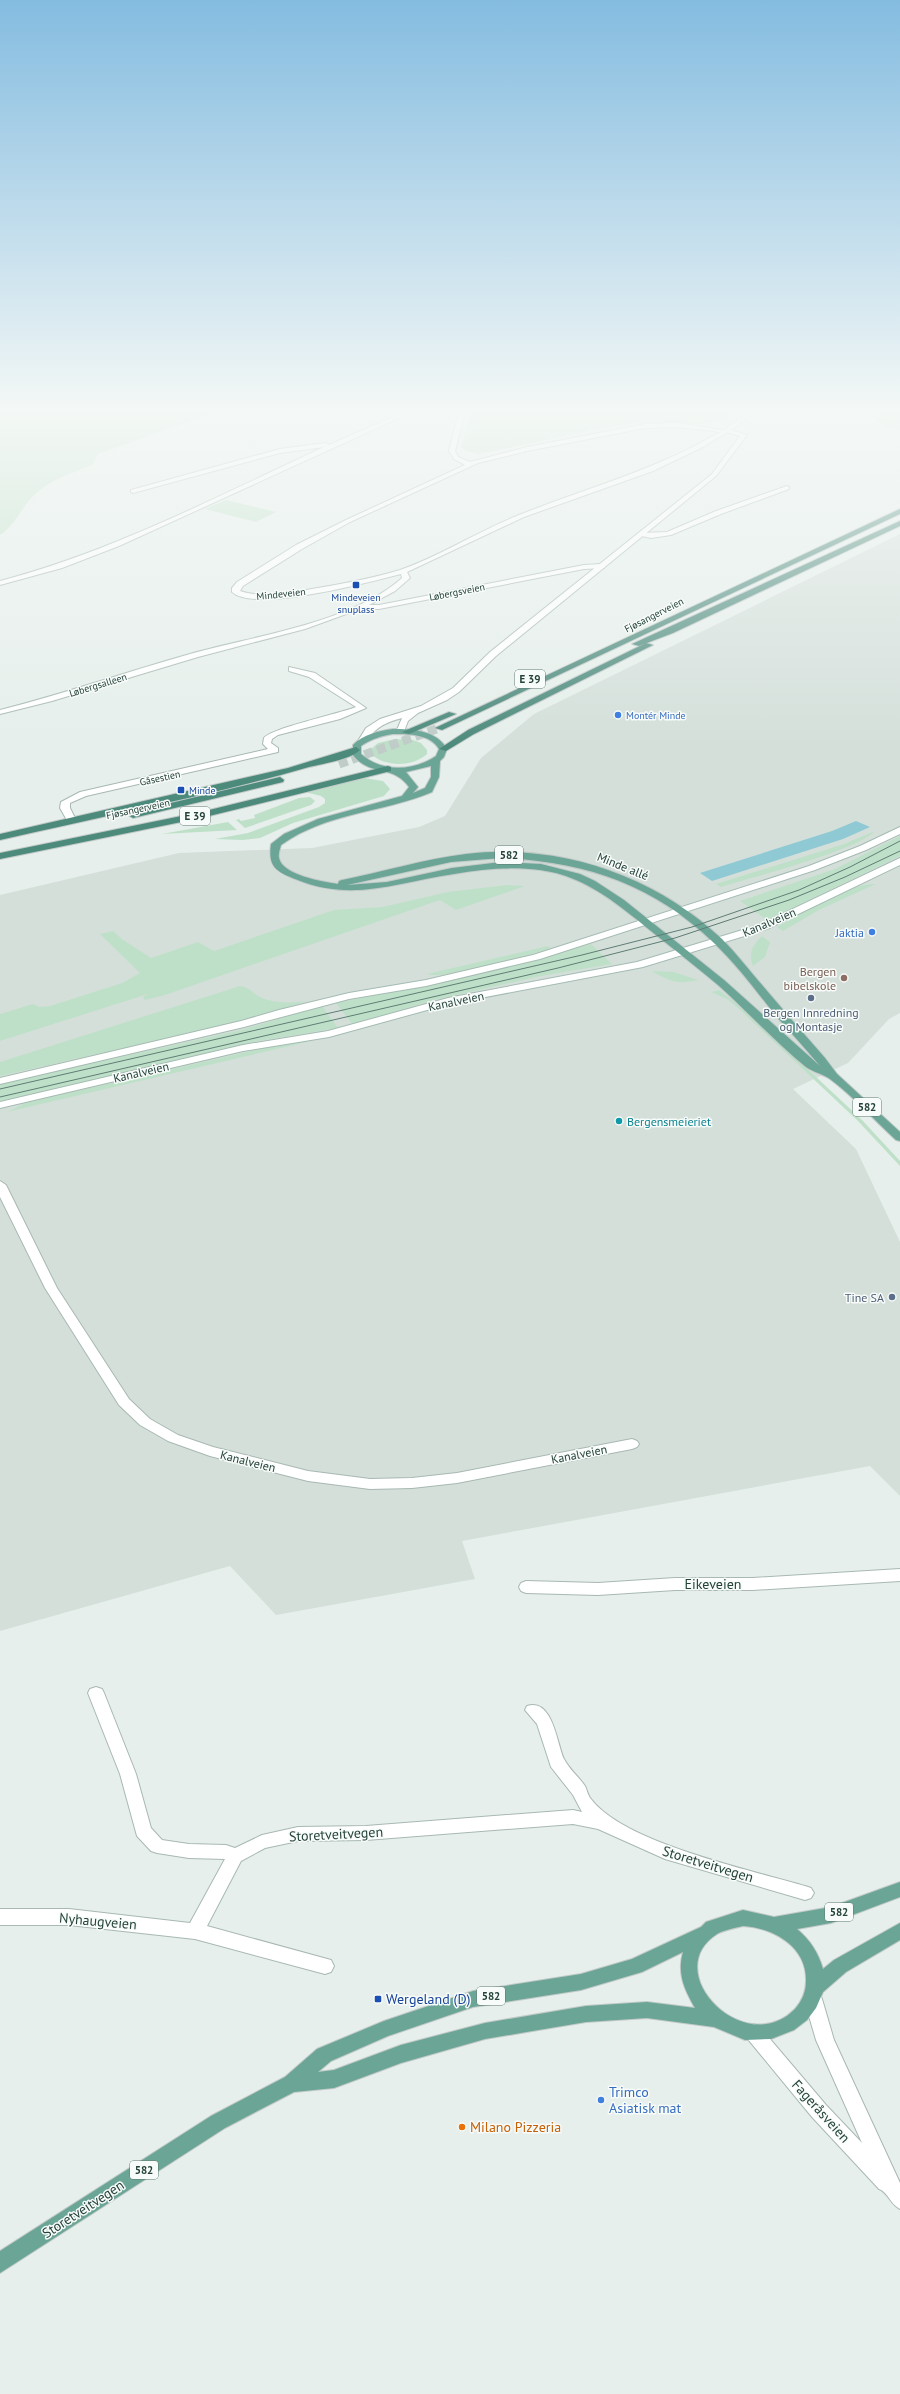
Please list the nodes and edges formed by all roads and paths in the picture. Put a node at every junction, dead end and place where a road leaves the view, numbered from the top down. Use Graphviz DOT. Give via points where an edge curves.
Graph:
graph roads {
  1 [pos="166,524"];
  2 [pos="345,524"];
  3 [pos="506,524"];
  4 [pos="654,524"];
  5 [pos="694,524"];
  6 [pos="873,524"];
  7 [pos="898,524"];
  8 [pos="640,535"];
  9 [pos="601,566"];
  10 [pos="403,570"];
  11 [pos="0,583"];
  12 [pos="360,606"];
  13 [pos="654,625"];
  14 [pos="670,631"];
  15 [pos="194,655"];
  16 [pos="292,669"];
  17 [pos="416,711"];
  18 [pos="0,712"];
  19 [pos="439,728"];
  20 [pos="403,732"];
  21 [pos="447,733"];
  22 [pos="362,741"];
  23 [pos="443,749"];
  24 [pos="356,750"];
  25 [pos="436,760"];
  26 [pos="339,764"];
  27 [pos="349,769"];
  28 [pos="392,769"];
  29 [pos="406,798"];
  30 [pos="71,820"];
  31 [pos="900,830"];
  32 [pos="0,837"];
  33 [pos="0,842"];
  34 [pos="0,850"];
  35 [pos="0,856"];
  36 [pos="900,860"];
  37 [pos="328,885"];
  38 [pos="680,910"];
  39 [pos="643,921"];
  40 [pos="718,942"];
  41 [pos="682,953"];
  42 [pos="833,1076"];
  43 [pos="0,1081"];
  44 [pos="0,1105"];
  45 [pos="900,1138"];
  46 [pos="0,1185"];
  47 [pos="632,1444"];
  48 [pos="900,1575"];
  49 [pos="526,1587"];
  50 [pos="96,1693"];
  51 [pos="533,1710"];
  52 [pos="612,1829"];
  53 [pos="235,1856"];
  54 [pos="900,1889"];
  55 [pos="805,1894"];
  56 [pos="0,1917"];
  57 [pos="774,1925"];
  58 [pos="195,1931"];
  59 [pos="900,1931"];
  60 [pos="702,1934"];
  61 [pos="325,1966"];
  62 [pos="814,1993"];
  63 [pos="716,2019"];
  64 [pos="753,2032"];
  65 [pos="292,2083"];
  66 [pos="896,2194"];
  67 [pos="0,2263"];
  1 -- 11 [label="street" via="71,564"];
  2 -- 10 [label="street, Mindeveien" via="240,584 236,592 249,597 300,593 354,584"];
  3 -- 10 [label="street" via="431,560"];
  4 -- 8 [label="street, Mindeveien"];
  5 -- 8 [label="street" via="676,533"];
  6 -- 13 [label="highway, Fjøsangerveien / E 39"];
  7 -- 14 [label="highway, Fjøsangerveien / E 39"];
  8 -- 9 [label="street, Mindeveien"];
  9 -- 12 [label="street, Løbergsveien" via="584,567 379,608"];
  9 -- 17 [label="street, Mindeveien" via="493,654 456,690 434,704"];
  10 -- 12 [label="street, Løbergsveien" via="406,577 403,581"];
  12 -- 15 [label="street, Løbergsveien" via="321,623"];
  13 -- 19 [label="highway, Fjøsangerveien / E 39" via="636,638"];
  13 -- 20 [label="highway, E 39" via="599,646 466,709"];
  14 -- 21 [label="highway, Fjøsangerveien / E 39" via="644,640"];
  14 -- 23 [label="highway, E 39" via="652,644 471,732"];
  15 -- 18 [label="street, Løbergsalleen" via="59,697"];
  16 -- 30 [label="street, Gåsestien" via="312,675 362,708 275,733 268,738 267,744 275,750 69,799 65,808"];
  17 -- 20 [label="street" via="404,720"];
  17 -- 22 [label="street" via="383,721 370,730"];
  20 -- 22 [label="main road, E 39" via="374,735"];
  20 -- 23 [label="main road, E 39" via="431,738"];
  22 -- 24 [label="main road"];
  23 -- 25 [label="main road, E 39"];
  24 -- 28 [label="main road, E 39" via="361,760"];
  24 -- 30 [label="highway, E 39" via="344,756 290,770"];
  25 -- 28 [label="main road, E 39" via="414,768"];
  25 -- 29 [label="main road, Minde allé / 582" via="432,786 423,793"];
  26 -- 33 [label="highway, Fjøsangerveien / E 39" via="190,803"];
  27 -- 34 [label="highway, Fjøsangerveien / E 39" via="195,809"];
  28 -- 29 [label="main road" via="407,777 414,787"];
  28 -- 35 [label="highway, E 39" via="208,813"];
  29 -- 37 [label="main road, Minde allé / 582" via="304,827 283,837 276,844 274,858 288,873 298,879"];
  30 -- 32 [label="highway, E 39"];
  31 -- 38 [label="street, Kanalveien" via="826,863"];
  36 -- 40 [label="street, Kanalveien" via="776,921"];
  37 -- 38 [label="main road, Minde allé / 582" via="467,857 540,856 579,863 626,879"];
  37 -- 39 [label="main road, Minde allé / 582" via="366,888 476,867 540,867 577,876 592,883"];
  38 -- 39 [label="street, Kanalveien"];
  38 -- 40 [label="main road, Minde allé / 582"];
  39 -- 41 [label="main road, Minde allé / 582"];
  39 -- 43 [label="street, Kanalveien" via="502,966 349,996 244,1024"];
  40 -- 41 [label="street, Kanalveien"];
  40 -- 42 [label="main road, Minde allé / 582" via="802,1039 826,1062"];
  41 -- 42 [label="main road, Minde allé / 582" via="720,982 812,1066"];
  41 -- 44 [label="street, Kanalveien" via="620,969 448,1001 335,1033 243,1048"];
  42 -- 45 [label="main road, Minde allé / 582"];
  46 -- 47 [label="street, Kanalveien" via="51,1288 124,1402 145,1422 173,1438 210,1451 308,1476 370,1484 412,1484 457,1478"];
  48 -- 49 [label="street, Eikeveien" via="753,1584 675,1584 598,1589"];
  50 -- 53 [label="street" via="128,1774 143,1831 157,1846 189,1851 226,1852"];
  51 -- 52 [label="street, Storetveitvegen" via="544,1721 557,1762 579,1791 585,1804"];
  52 -- 53 [label="street, Storetveitvegen" via="600,1822 573,1817 366,1833 298,1834 262,1842"];
  52 -- 55 [label="street, Storetveitvegen" via="665,1852"];
  53 -- 58 [label="street"];
  54 -- 57 [label="main road, 582" via="831,1915"];
  56 -- 58 [label="street, Nyhaugveien" via="69,1917"];
  57 -- 60 [label="main road, 582" via="759,1919 743,1918 727,1920"];
  57 -- 62 [label="main road, 582" via="790,1933 811,1959 815,1975"];
  58 -- 61 [label="street, Nyhaugveien"];
  59 -- 62 [label="main road, 582" via="840,1966"];
  60 -- 63 [label="main road, 582" via="688,1960 688,1976 702,2006"];
  60 -- 65 [label="main road, Storetveitvegen / 582" via="636,1966 581,1982 473,1999 384,2029 324,2055"];
  62 -- 64 [label="main road, 582" via="807,2010 797,2020 784,2028 769,2032"];
  62 -- 66 [label="street, Fageråsveien" via="825,2040"];
  63 -- 64 [label="main road, 582" via="734,2028"];
  63 -- 65 [label="main road, Storetveitvegen / 582" via="646,2010 586,2014 485,2031 401,2054 334,2078"];
  64 -- 66 [label="street, Fageråsveien" via="819,2111"];
  65 -- 67 [label="main road, Storetveitvegen / 582" via="218,2122"];
}
